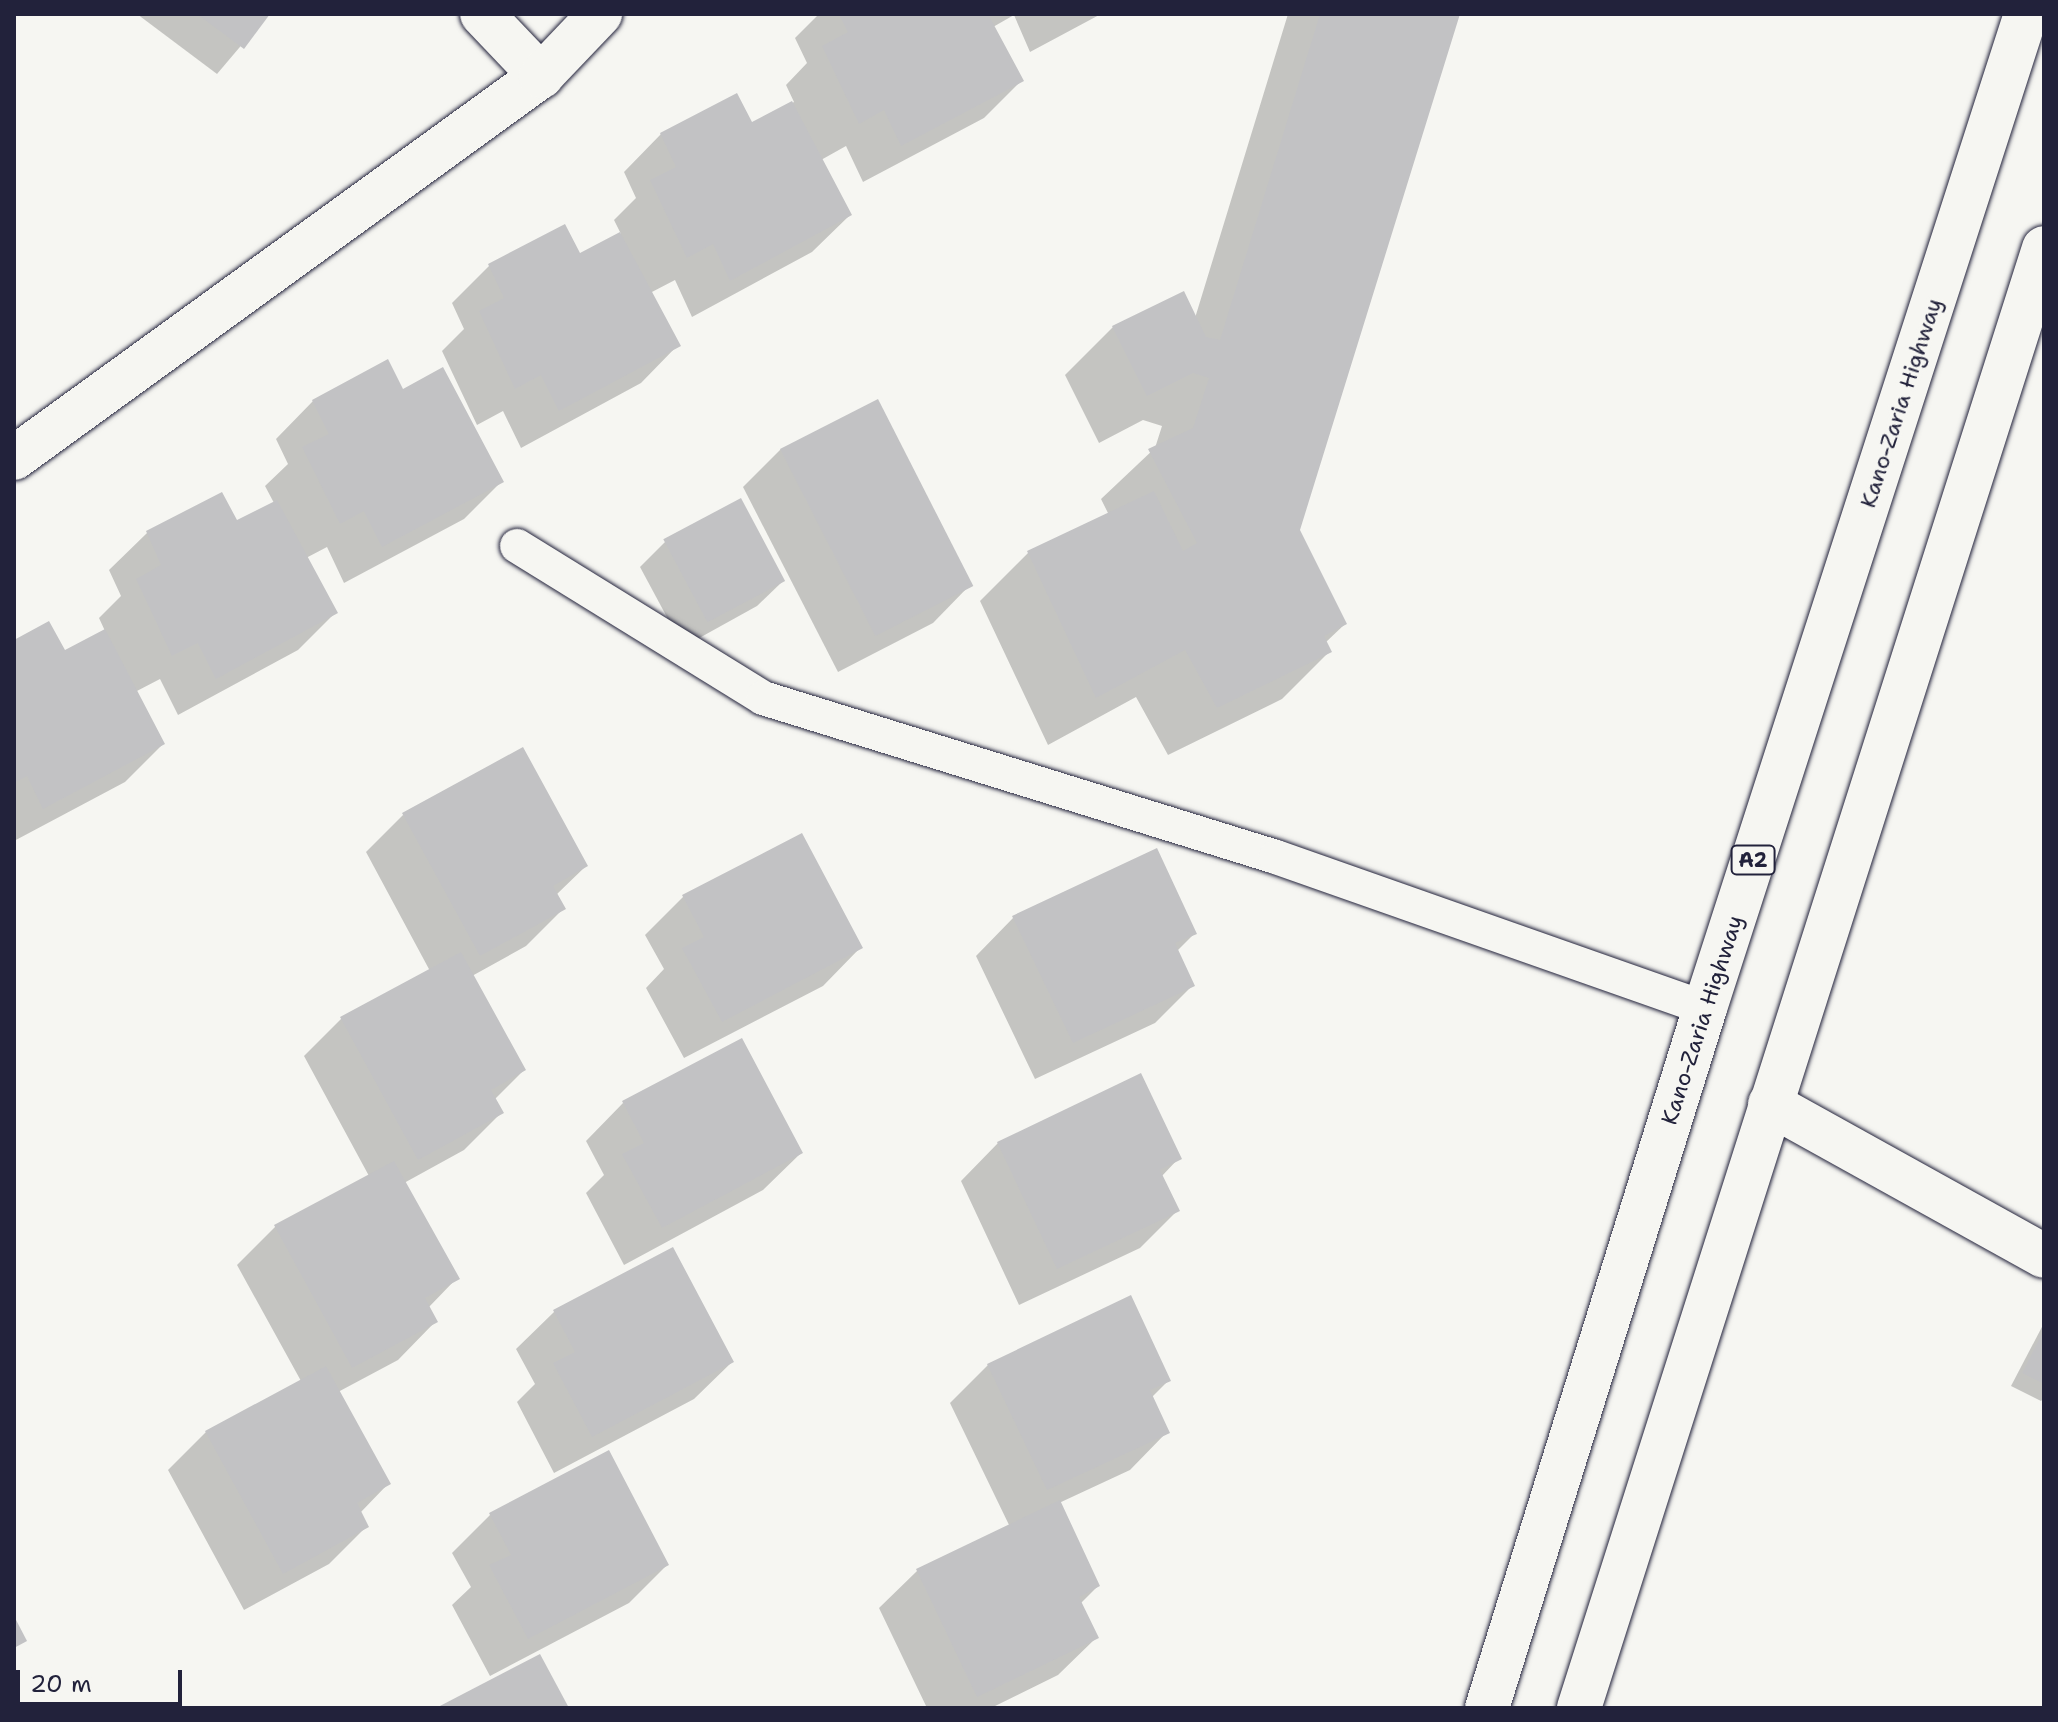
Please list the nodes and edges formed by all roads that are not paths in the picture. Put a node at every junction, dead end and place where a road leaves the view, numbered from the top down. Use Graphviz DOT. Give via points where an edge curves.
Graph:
graph roads {
  1 [pos="482,14"];
  2 [pos="600,14"];
  3 [pos="2026,14"];
  4 [pos="541,76"];
  5 [pos="2044,248"];
  6 [pos="14,458"];
  7 [pos="517,546"];
  8 [pos="1705,1008"];
  9 [pos="1770,1104"];
  10 [pos="2044,1256"];
  11 [pos="1487,1708"];
  12 [pos="1579,1708"];
  1 -- 4 [label="main road"];
  2 -- 4 [label="main road"];
  3 -- 8 [label="main road, Kano-Zaria Highway / A2"];
  4 -- 6 [label="main road"];
  5 -- 9 [label="main road"];
  7 -- 8 [label="lane" via="763,698 1276,857"];
  8 -- 11 [label="main road, Kano-Zaria Highway / A2"];
  9 -- 10 [label="main road"];
  9 -- 12 [label="main road"];
}
